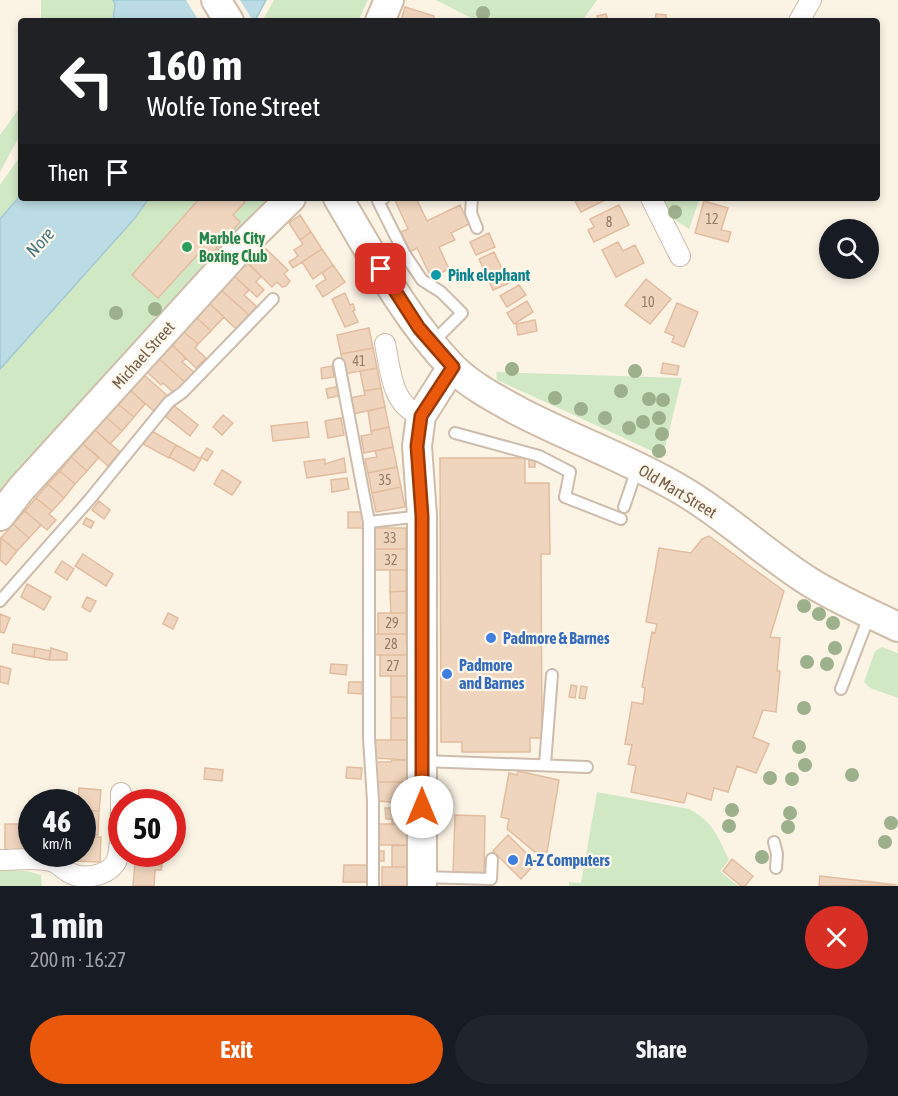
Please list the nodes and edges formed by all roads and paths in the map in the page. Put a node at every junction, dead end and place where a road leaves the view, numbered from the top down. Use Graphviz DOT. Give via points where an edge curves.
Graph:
graph roads {
  1 [pos="216,0"];
  2 [pos="389,0"];
  3 [pos="811,0"];
  4 [pos="227,18"];
  5 [pos="381,18"];
  6 [pos="801,18"];
  7 [pos="288,201"];
  8 [pos="340,201"];
  9 [pos="378,201"];
  10 [pos="472,201"];
  11 [pos="652,201"];
  12 [pos="477,228"];
  13 [pos="680,256"];
  14 [pos="273,299"];
  15 [pos="385,344"];
  16 [pos="432,344"];
  17 [pos="339,364"];
  18 [pos="453,367"];
  19 [pos="421,416"];
  20 [pos="455,433"];
  21 [pos="638,466"];
  22 [pos="624,507"];
  23 [pos="0,516"];
  24 [pos="422,516"];
  25 [pos="621,519"];
  26 [pos="369,522"];
  27 [pos="0,601"];
  28 [pos="870,614"];
  29 [pos="898,627"];
  30 [pos="552,675"];
  31 [pos="841,689"];
  32 [pos="422,761"];
  33 [pos="545,764"];
  34 [pos="587,767"];
  35 [pos="774,842"];
  36 [pos="492,859"];
  37 [pos="0,860"];
  38 [pos="111,867"];
  39 [pos="776,868"];
  40 [pos="422,881"];
  41 [pos="373,886"];
  1 -- 4 [label="main road"];
  2 -- 5 [label="main road"];
  3 -- 6 [label="street"];
  7 -- 23 [label="main road, Michael Street" via="244,244"];
  8 -- 16 [label="main road, Old Mart Street"];
  9 -- 16 [label="lane" via="422,280 462,313"];
  10 -- 12 [label="lane" via="471,213"];
  11 -- 13 [label="street"];
  14 -- 27 [label="lane" via="169,402"];
  15 -- 19 [label="street" via="396,393 403,405"];
  16 -- 18 [label="main road, Old Mart Street"];
  17 -- 26 [label="lane"];
  18 -- 19 [label="main road"];
  18 -- 21 [label="main road, Old Mart Street" via="467,381 498,400"];
  19 -- 24 [label="main road" via="417,446"];
  20 -- 25 [label="lane" via="539,456 570,472 565,497"];
  21 -- 22 [label="lane"];
  21 -- 28 [label="main road, Old Mart Street" via="742,531 806,580"];
  24 -- 26 [label="lane"];
  24 -- 32 [label="main road"];
  26 -- 41 [label="lane"];
  28 -- 29 [label="main road, Old Mart Street"];
  28 -- 31 [label="lane"];
  30 -- 33 [label="lane"];
  32 -- 33 [label="lane"];
  32 -- 40 [label="main road"];
  33 -- 34 [label="lane"];
  35 -- 39 [label="lane"];
  36 -- 40 [label="lane" via="491,879"];
  37 -- 38 [label="street" via="53,861 79,876 99,874"];
}
